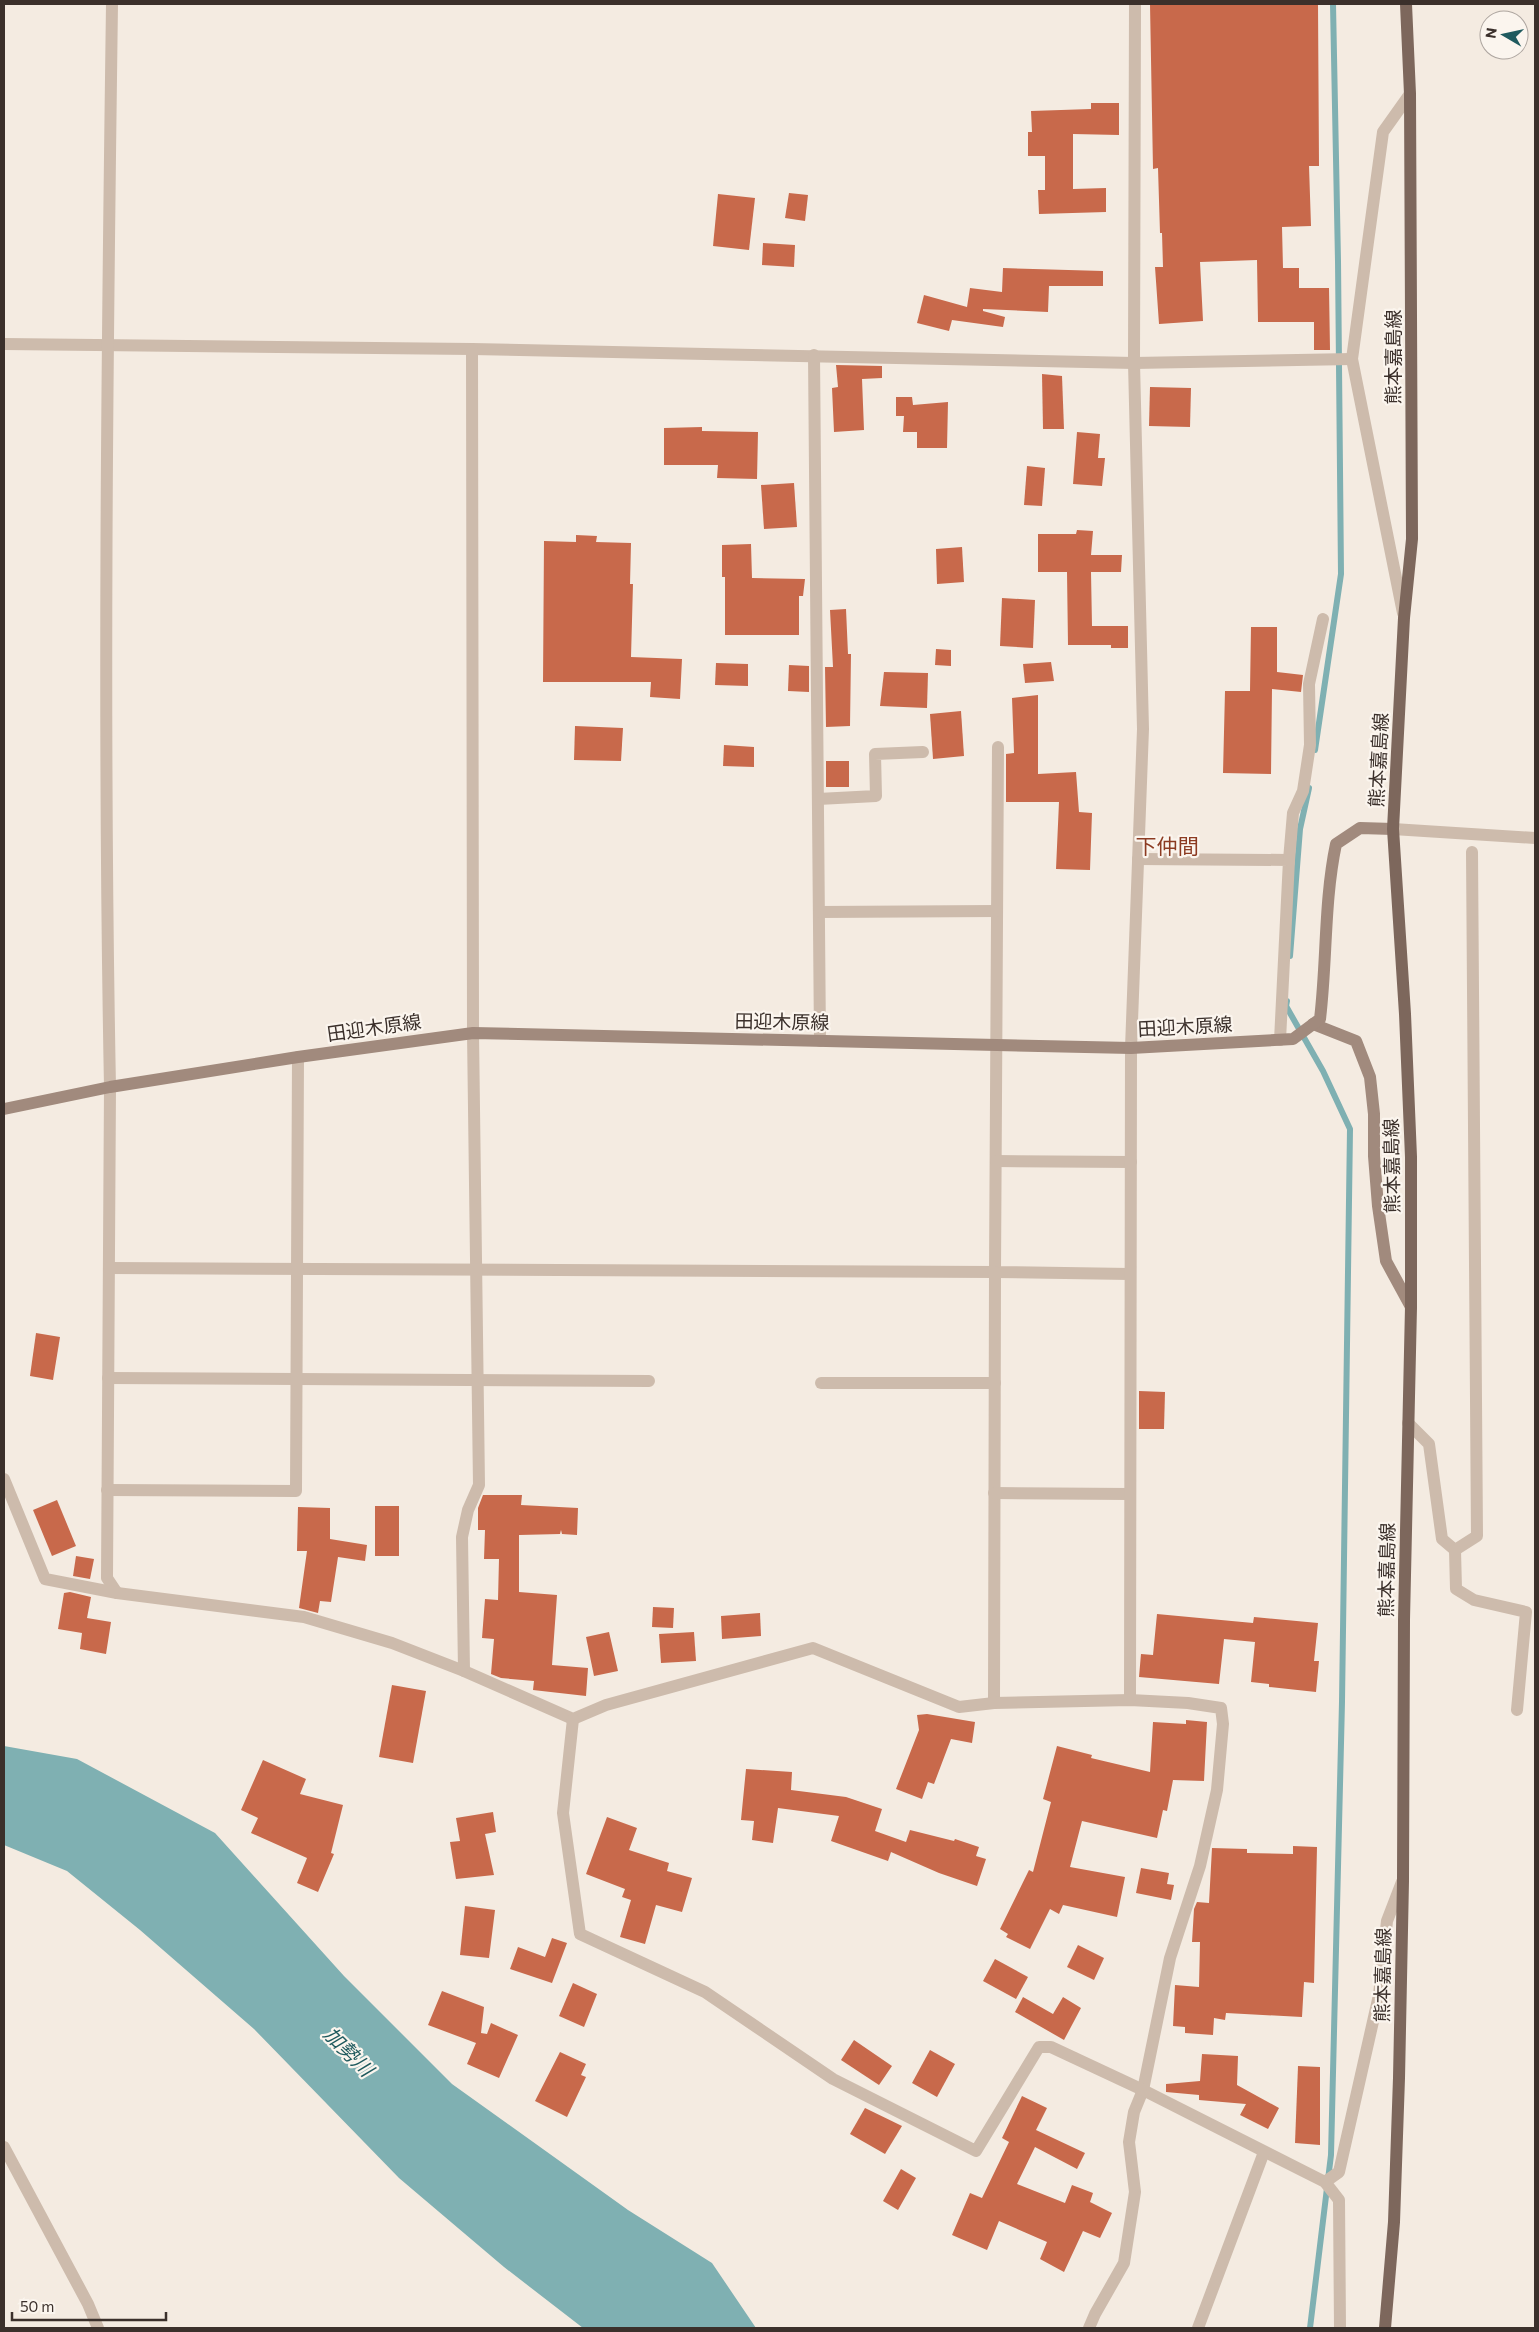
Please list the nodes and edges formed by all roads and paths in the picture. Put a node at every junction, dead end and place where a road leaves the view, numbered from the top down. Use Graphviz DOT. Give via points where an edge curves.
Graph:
graph roads {
  1 [pos="112,4"];
  2 [pos="1135,4"];
  3 [pos="1406,4"];
  4 [pos="1410,94"];
  5 [pos="4,344"];
  6 [pos="108,345"];
  7 [pos="472,349"];
  8 [pos="814,355"];
  9 [pos="1352,359"];
  10 [pos="1134,362"];
  11 [pos="1404,618"];
  12 [pos="1324,619"];
  13 [pos="998,747"];
  14 [pos="923,752"];
  15 [pos="818,799"];
  16 [pos="1393,829"];
  17 [pos="1535,838"];
  18 [pos="1472,852"];
  19 [pos="1138,860"];
  20 [pos="1289,860"];
  21 [pos="997,911"];
  22 [pos="819,912"];
  23 [pos="1312,1024"];
  24 [pos="473,1033"];
  25 [pos="1280,1040"];
  26 [pos="820,1041"];
  27 [pos="996,1045"];
  28 [pos="1131,1048"];
  29 [pos="298,1057"];
  30 [pos="110,1087"];
  31 [pos="4,1109"];
  32 [pos="996,1161"];
  33 [pos="1131,1162"];
  34 [pos="297,1267"];
  35 [pos="109,1268"];
  36 [pos="476,1269"];
  37 [pos="995,1272"];
  38 [pos="1130,1274"];
  39 [pos="1411,1307"];
  40 [pos="108,1378"];
  41 [pos="297,1378"];
  42 [pos="649,1380"];
  43 [pos="478,1381"];
  44 [pos="821,1383"];
  45 [pos="995,1383"];
  46 [pos="1408,1423"];
  47 [pos="4,1479"];
  48 [pos="108,1490"];
  49 [pos="994,1493"];
  50 [pos="1130,1494"];
  51 [pos="1455,1550"];
  52 [pos="117,1592"];
  53 [pos="1530,1610"];
  54 [pos="464,1671"];
  55 [pos="1130,1700"];
  56 [pos="994,1703"];
  57 [pos="1517,1710"];
  58 [pos="574,1720"];
  59 [pos="1403,1881"];
  60 [pos="1143,2090"];
  61 [pos="4,2147"];
  62 [pos="1264,2152"];
  63 [pos="1324,2182"];
  64 [pos="98,2328"];
  65 [pos="1090,2328"];
  66 [pos="1198,2328"];
  67 [pos="1340,2328"];
  68 [pos="1385,2328"];
  1 -- 6 [label="street"];
  2 -- 10 [label="street"];
  3 -- 4 [label="main road, 熊本嘉島線"];
  4 -- 9 [label="street" via="1383,132"];
  4 -- 11 [label="main road, 熊本嘉島線" via="1412,539"];
  5 -- 6 [label="street"];
  6 -- 7 [label="street"];
  6 -- 30 [label="street" via="107,913"];
  7 -- 8 [label="street"];
  7 -- 24 [label="street"];
  8 -- 10 [label="street"];
  8 -- 15 [label="street"];
  9 -- 10 [label="street"];
  9 -- 11 [label="street"];
  10 -- 19 [label="street" via="1143,728"];
  11 -- 16 [label="main road, 熊本嘉島線"];
  12 -- 20 [label="street" via="1309,684 1310,745 1303,791 1293,813"];
  13 -- 21 [label="street"];
  14 -- 15 [label="street" via="876,754 876,796"];
  15 -- 22 [label="street"];
  16 -- 17 [label="street"];
  16 -- 23 [label="main road, 田迎木原線" via="1360,828 1336,844 1330,871 1320,1019"];
  16 -- 39 [label="main road, 熊本嘉島線" via="1411,1157"];
  18 -- 51 [label="street" via="1477,1536"];
  19 -- 20 [label="street"];
  19 -- 28 [label="street"];
  20 -- 25 [label="street"];
  21 -- 22 [label="street"];
  21 -- 27 [label="street"];
  22 -- 26 [label="street"];
  23 -- 25 [label="main road, 田迎木原線" via="1293,1039"];
  23 -- 39 [label="main road" via="1356,1041 1370,1077 1378,1206 1386,1261"];
  24 -- 26 [label="main road, 田迎木原線"];
  24 -- 29 [label="main road, 田迎木原線"];
  24 -- 36 [label="street"];
  25 -- 28 [label="main road, 田迎木原線"];
  26 -- 27 [label="main road, 田迎木原線"];
  27 -- 28 [label="main road, 田迎木原線"];
  27 -- 32 [label="street"];
  28 -- 33 [label="street"];
  29 -- 30 [label="main road, 田迎木原線"];
  29 -- 34 [label="street"];
  30 -- 31 [label="main road, 田迎木原線"];
  30 -- 35 [label="street"];
  32 -- 33 [label="street"];
  32 -- 37 [label="street"];
  33 -- 38 [label="street"];
  34 -- 35 [label="street"];
  34 -- 36 [label="street"];
  34 -- 41 [label="street"];
  35 -- 40 [label="street"];
  36 -- 37 [label="street"];
  36 -- 43 [label="street"];
  37 -- 38 [label="street"];
  37 -- 45 [label="street"];
  38 -- 50 [label="street"];
  39 -- 46 [label="main road, 熊本嘉島線"];
  40 -- 41 [label="street"];
  40 -- 48 [label="street"];
  41 -- 43 [label="street"];
  41 -- 48 [label="street" via="296,1492"];
  42 -- 43 [label="street"];
  43 -- 54 [label="street" via="479,1485 468,1510 462,1537"];
  44 -- 45 [label="street"];
  45 -- 49 [label="street"];
  46 -- 51 [label="street" via="1429,1444 1442,1539"];
  46 -- 59 [label="main road, 熊本嘉島線"];
  47 -- 52 [label="street" via="45,1578"];
  48 -- 52 [label="street" via="107,1578"];
  49 -- 50 [label="street"];
  49 -- 56 [label="street"];
  50 -- 55 [label="street"];
  51 -- 53 [label="street" via="1456,1589 1474,1600"];
  52 -- 54 [label="street" via="304,1617 392,1642"];
  53 -- 57 [label="street"];
  54 -- 58 [label="street"];
  55 -- 56 [label="street"];
  55 -- 60 [label="street" via="1221,1708 1224,1724 1218,1790 1200,1866 1170,1958"];
  56 -- 58 [label="street" via="959,1707 813,1648 606,1705"];
  58 -- 60 [label="street" via="564,1813 580,1934 705,1992 833,2079 976,2150 1039,2047 1050,2047"];
  59 -- 63 [label="street" via="1387,1921 1379,1994 1338,2172"];
  59 -- 68 [label="main road, 熊本嘉島線" via="1394,2222"];
  60 -- 62 [label="street"];
  60 -- 65 [label="street" via="1134,2112 1129,2142 1135,2192 1124,2263"];
  61 -- 64 [label="street"];
  62 -- 63 [label="street"];
  62 -- 66 [label="street"];
  63 -- 67 [label="street" via="1338,2200"];
}
